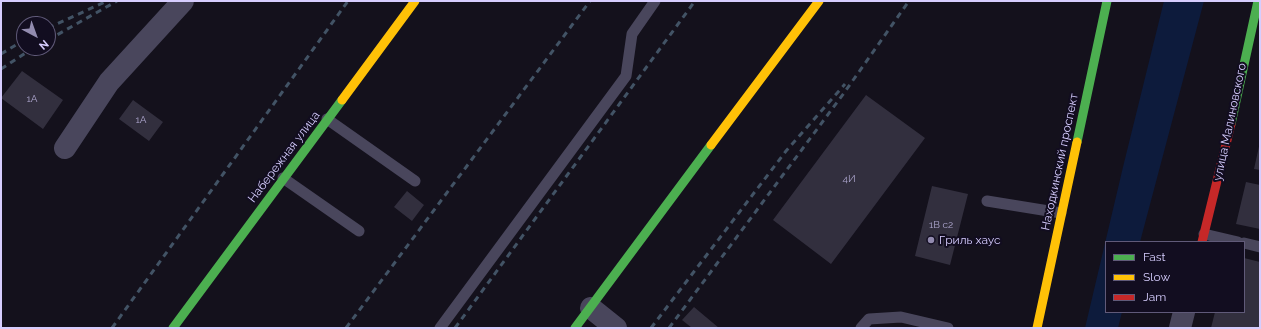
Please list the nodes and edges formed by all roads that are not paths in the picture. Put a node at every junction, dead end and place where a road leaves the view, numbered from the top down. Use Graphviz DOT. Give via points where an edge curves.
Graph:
graph roads {
  1 [pos="183,1"];
  2 [pos="415,1"];
  3 [pos="655,1"];
  4 [pos="819,1"];
  5 [pos="1107,1"];
  6 [pos="1258,1"];
  7 [pos="327,119"];
  8 [pos="65,148"];
  9 [pos="283,178"];
  10 [pos="415,181"];
  11 [pos="987,201"];
  12 [pos="1061,213"];
  13 [pos="359,231"];
  14 [pos="1203,238"];
  15 [pos="1229,241"];
  16 [pos="1245,243"];
  17 [pos="1260,247"];
  18 [pos="591,308"];
  19 [pos="1184,313"];
  20 [pos="173,328"];
  21 [pos="440,328"];
  22 [pos="575,328"];
  23 [pos="616,328"];
  24 [pos="861,328"];
  25 [pos="948,328"];
  26 [pos="1037,328"];
  27 [pos="1180,328"];
  1 -- 8 [label="street" via="109,82"];
  2 -- 7 [label="main road, Набережная улица"];
  3 -- 21 [label="lane" via="632,34 626,76"];
  4 -- 18 [label="main road"];
  5 -- 12 [label="main road, Находкинский проспект"];
  6 -- 14 [label="main road, улица Малиновского"];
  7 -- 9 [label="main road, Набережная улица"];
  7 -- 10 [label="lane"];
  9 -- 13 [label="lane"];
  9 -- 20 [label="main road, Набережная улица"];
  11 -- 12 [label="lane"];
  12 -- 26 [label="main road, Находкинский проспект"];
  14 -- 15 [label="lane"];
  16 -- 17 [label="lane"];
  18 -- 22 [label="main road"];
  18 -- 23 [label="street"];
  19 -- 27 [label="street"];
  24 -- 25 [label="lane" via="869,319 901,317"];
}
